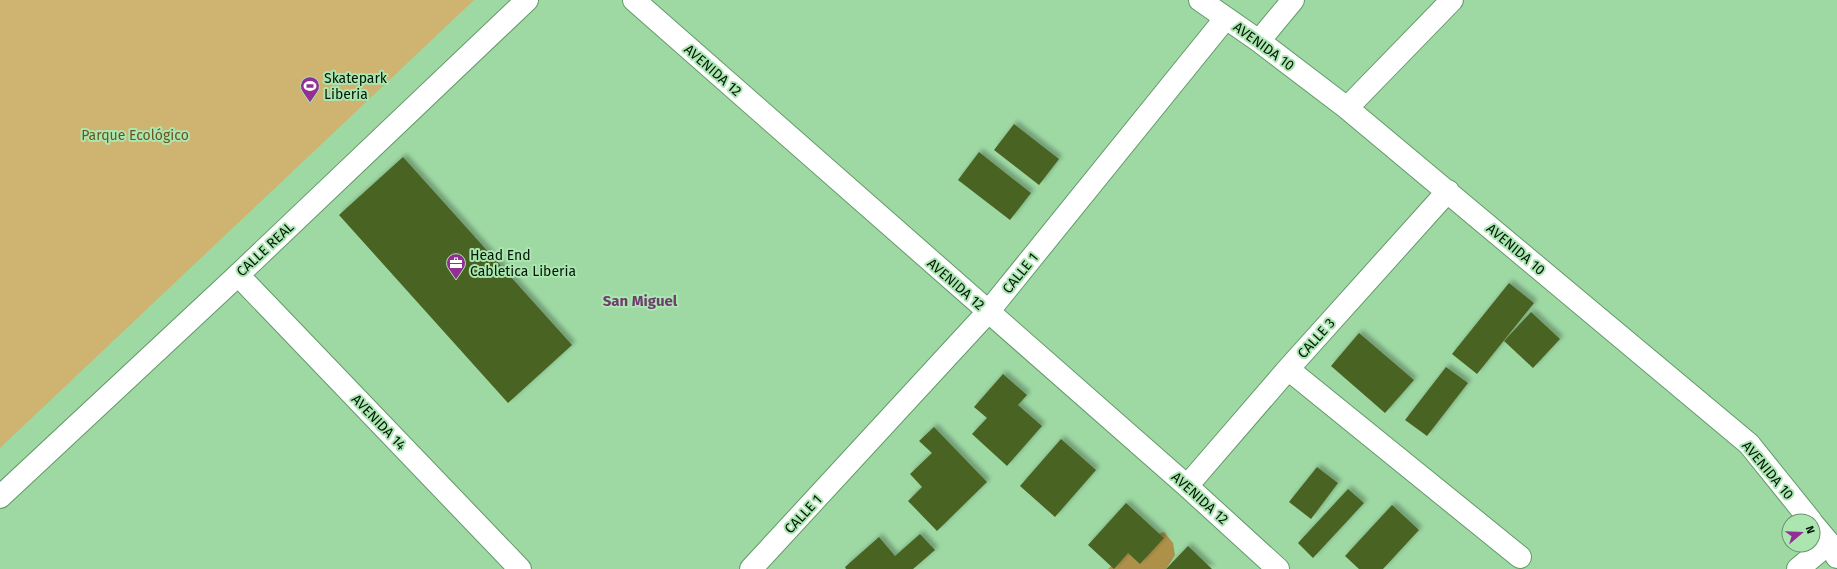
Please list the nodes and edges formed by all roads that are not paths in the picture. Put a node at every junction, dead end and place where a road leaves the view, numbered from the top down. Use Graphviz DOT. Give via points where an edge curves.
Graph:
graph roads {
  1 [pos="527,0"];
  2 [pos="634,0"];
  3 [pos="1200,0"];
  4 [pos="1293,0"];
  5 [pos="1452,0"];
  6 [pos="1226,19"];
  7 [pos="1259,41"];
  8 [pos="1347,108"];
  9 [pos="1448,191"];
  10 [pos="238,274"];
  11 [pos="988,312"];
  12 [pos="1288,369"];
  13 [pos="1187,486"];
  14 [pos="0,497"];
  15 [pos="1805,513"];
  16 [pos="1821,534"];
  17 [pos="1833,550"];
  18 [pos="1520,557"];
  19 [pos="520,569"];
  20 [pos="752,569"];
  21 [pos="1278,569"];
  22 [pos="1798,569"];
  1 -- 10 [label="street, CALLE REAL"];
  2 -- 11 [label="street, AVENIDA 12"];
  3 -- 6 [label="street, AVENIDA 10"];
  4 -- 7 [label="street"];
  5 -- 8 [label="street"];
  6 -- 7 [label="street, AVENIDA 10"];
  6 -- 11 [label="street, CALLE 1"];
  7 -- 8 [label="street, AVENIDA 10"];
  8 -- 9 [label="street, AVENIDA 10"];
  9 -- 12 [label="street, CALLE 3"];
  9 -- 15 [label="street, AVENIDA 10" via="1749,444"];
  10 -- 14 [label="street, CALLE REAL"];
  10 -- 19 [label="street, AVENIDA 14"];
  11 -- 13 [label="street, AVENIDA 12"];
  11 -- 20 [label="street, CALLE 1"];
  12 -- 13 [label="street, CALLE 3"];
  12 -- 18 [label="street"];
  13 -- 21 [label="street, AVENIDA 12"];
  16 -- 17 [label="street"];
  17 -- 22 [label="street"];
}
